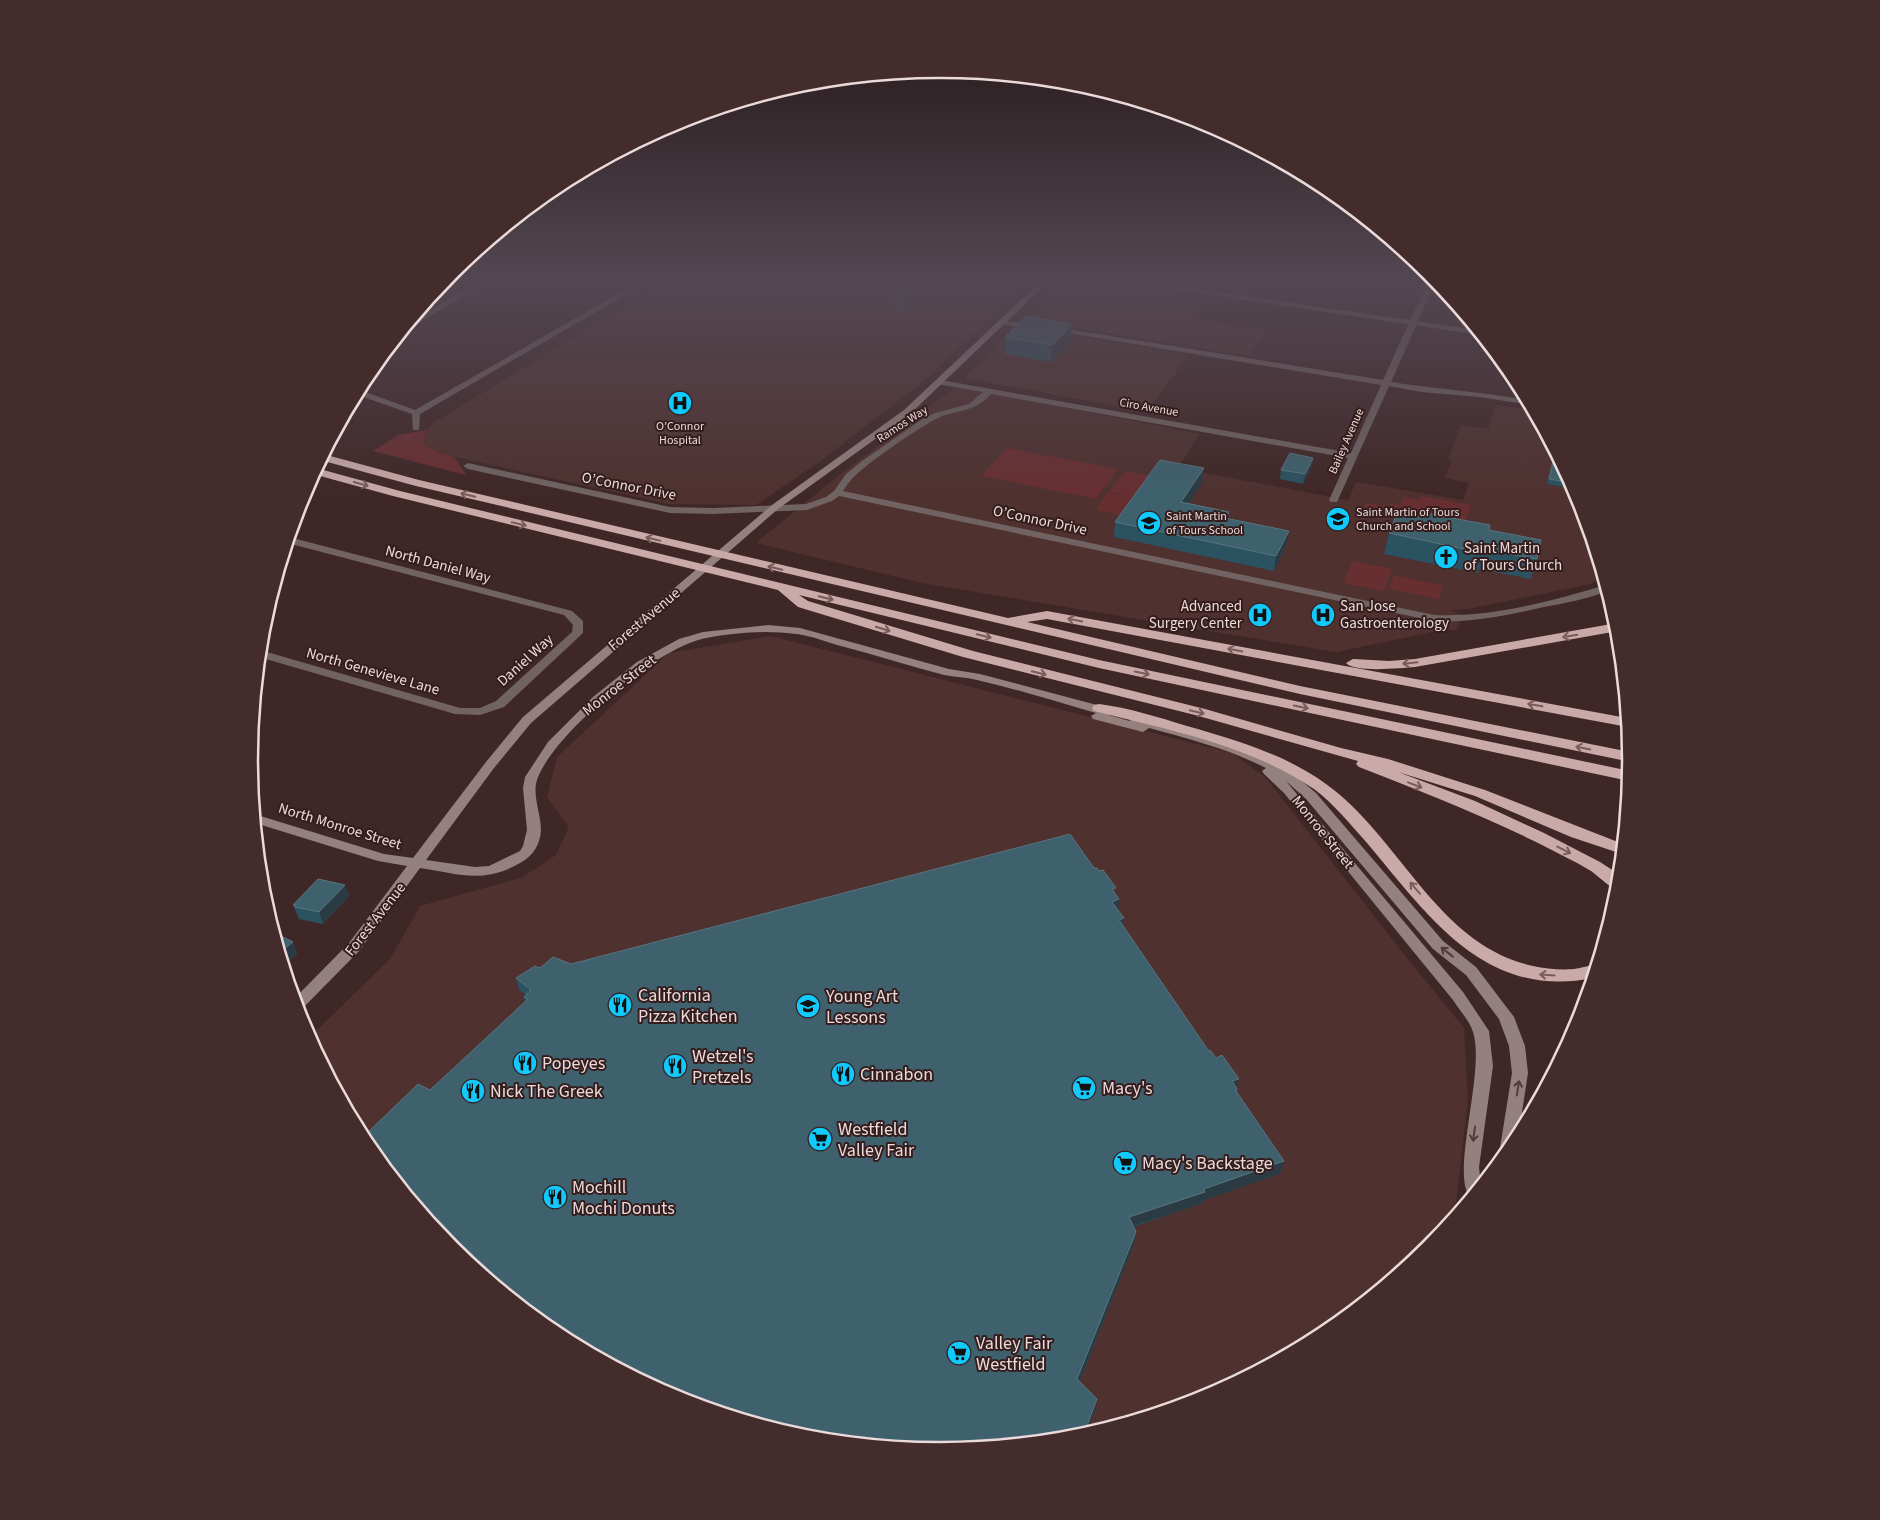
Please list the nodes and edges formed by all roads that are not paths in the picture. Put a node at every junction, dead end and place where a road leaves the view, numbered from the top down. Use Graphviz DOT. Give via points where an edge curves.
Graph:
graph roads {
  1 [pos="519,354"];
  2 [pos="969,354"];
  3 [pos="1203,354"];
  4 [pos="1399,354"];
  5 [pos="940,382"];
  6 [pos="1386,383"];
  7 [pos="989,391"];
  8 [pos="364,395"];
  9 [pos="1520,401"];
  10 [pos="416,413"];
  11 [pos="416,428"];
  12 [pos="1353,456"];
  13 [pos="328,459"];
  14 [pos="468,466"];
  15 [pos="321,473"];
  16 [pos="838,493"];
  17 [pos="1334,500"];
  18 [pos="294,542"];
  19 [pos="779,586"];
  20 [pos="1601,590"];
  21 [pos="578,621"];
  22 [pos="1005,622"];
  23 [pos="1609,629"];
  24 [pos="1256,654"];
  25 [pos="266,655"];
  26 [pos="948,672"];
  27 [pos="1100,708"];
  28 [pos="480,711"];
  29 [pos="1621,722"];
  30 [pos="1338,752"];
  31 [pos="1622,755"];
  32 [pos="1622,774"];
  33 [pos="260,820"];
  34 [pos="1617,847"];
  35 [pos="416,865"];
  36 [pos="1612,877"];
  37 [pos="1588,973"];
  38 [pos="302,1000"];
  39 [pos="1510,1134"];
  40 [pos="1472,1186"];
  1 -- 10 [label="street"];
  2 -- 5 [label="main road, Forest Avenue"];
  3 -- 6 [label="street"];
  4 -- 6 [label="street, Bailey Avenue"];
  5 -- 7 [label="street, Ciro Avenue"];
  5 -- 35 [label="main road, Forest Avenue" via="907,412 775,507 526,720"];
  6 -- 9 [label="street"];
  6 -- 12 [label="street, Bailey Avenue"];
  7 -- 12 [label="street, Ciro Avenue"];
  7 -- 16 [label="street, Ramos Way" via="972,406 924,422 849,476"];
  8 -- 10 [label="street"];
  10 -- 11 [label="street"];
  12 -- 17 [label="street, Bailey Avenue"];
  22 -- 13 [label="highway, one-way" via="408,481"];
  14 -- 16 [label="street, O’Connor Drive" via="686,512 794,508 817,505"];
  15 -- 19 [label="highway, one-way"];
  16 -- 20 [label="street, O’Connor Drive" via="1434,618 1453,620 1484,616"];
  18 -- 21 [label="street, North Daniel Way" via="568,613"];
  19 -- 30 [label="highway, one-way" via="802,604 895,633 1200,712"];
  19 -- 32 [label="highway, one-way" via="1109,666"];
  21 -- 28 [label="street, Daniel Way" via="577,633 500,704"];
  24 -- 22 [label="highway, one-way" via="1047,615"];
  31 -- 22 [label="highway, one-way" via="1300,690"];
  23 -- 24 [label="highway, one-way" via="1388,665"];
  29 -- 24 [label="highway, one-way"];
  25 -- 28 [label="street, North Genevieve Lane" via="459,711"];
  26 -- 27 [label="main road, Monroe Street" via="976,676"];
  26 -- 35 [label="main road, Monroe Street" via="818,635 785,629 728,631 683,642 641,664 582,713 552,745 531,778 529,788 534,830 525,854 491,871"];
  26 -- 40 [label="main road, Monroe Street, one-way" via="971,682 1218,750 1252,763 1279,779 1458,996 1481,1031 1485,1066 1470,1167"];
  37 -- 27 [label="highway, one-way" via="1536,974 1493,958 1467,942 1444,922 1338,801 1282,763 1228,742"];
  39 -- 27 [label="main road, Monroe Street, one-way" via="1520,1073 1517,1046 1506,1017 1471,971 1438,945 1311,796 1291,778 1255,758"];
  30 -- 34 [label="highway" via="1436,778"];
  30 -- 36 [label="highway, one-way" via="1379,772 1469,805 1538,837"];
  33 -- 35 [label="main road, North Monroe Street" via="364,853"];
  35 -- 38 [label="main road, Forest Avenue" via="354,947"];
}
